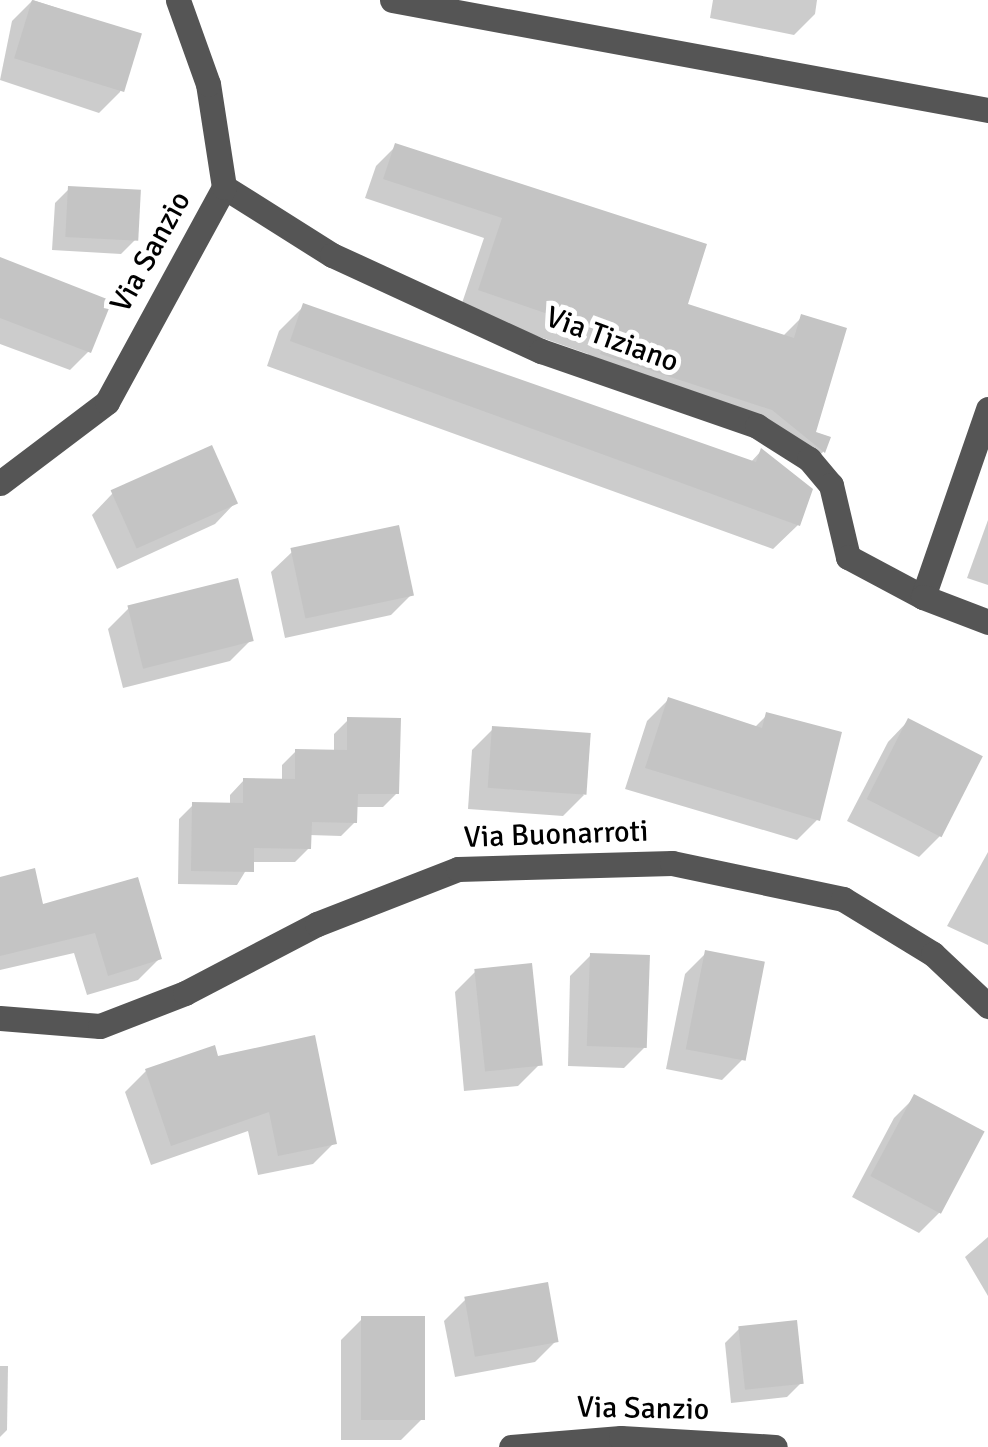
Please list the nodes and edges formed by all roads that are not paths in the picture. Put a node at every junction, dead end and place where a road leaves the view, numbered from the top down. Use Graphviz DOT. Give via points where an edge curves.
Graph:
graph roads {
  1 [pos="178,0"];
  2 [pos="392,0"];
  3 [pos="988,110"];
  4 [pos="224,188"];
  5 [pos="988,408"];
  6 [pos="0,482"];
  7 [pos="923,597"];
  8 [pos="988,622"];
  9 [pos="988,1006"];
  10 [pos="0,1018"];
  11 [pos="511,1447"];
  12 [pos="775,1447"];
  1 -- 4 [label="street, Via Sanzio" via="208,84"];
  2 -- 3 [label="street"];
  4 -- 6 [label="street, Via Sanzio" via="107,402"];
  4 -- 7 [label="street, Via Tiziano" via="273,224 459,314 542,351 757,426 809,459 832,485 848,557"];
  5 -- 7 [label="street"];
  7 -- 8 [label="street, Via Tiziano"];
  9 -- 10 [label="street, Via Buonarroti" via="933,954 843,898 672,863 458,869 317,924 185,993 100,1026"];
  11 -- 12 [label="street, Via Sanzio" via="621,1438"];
}
